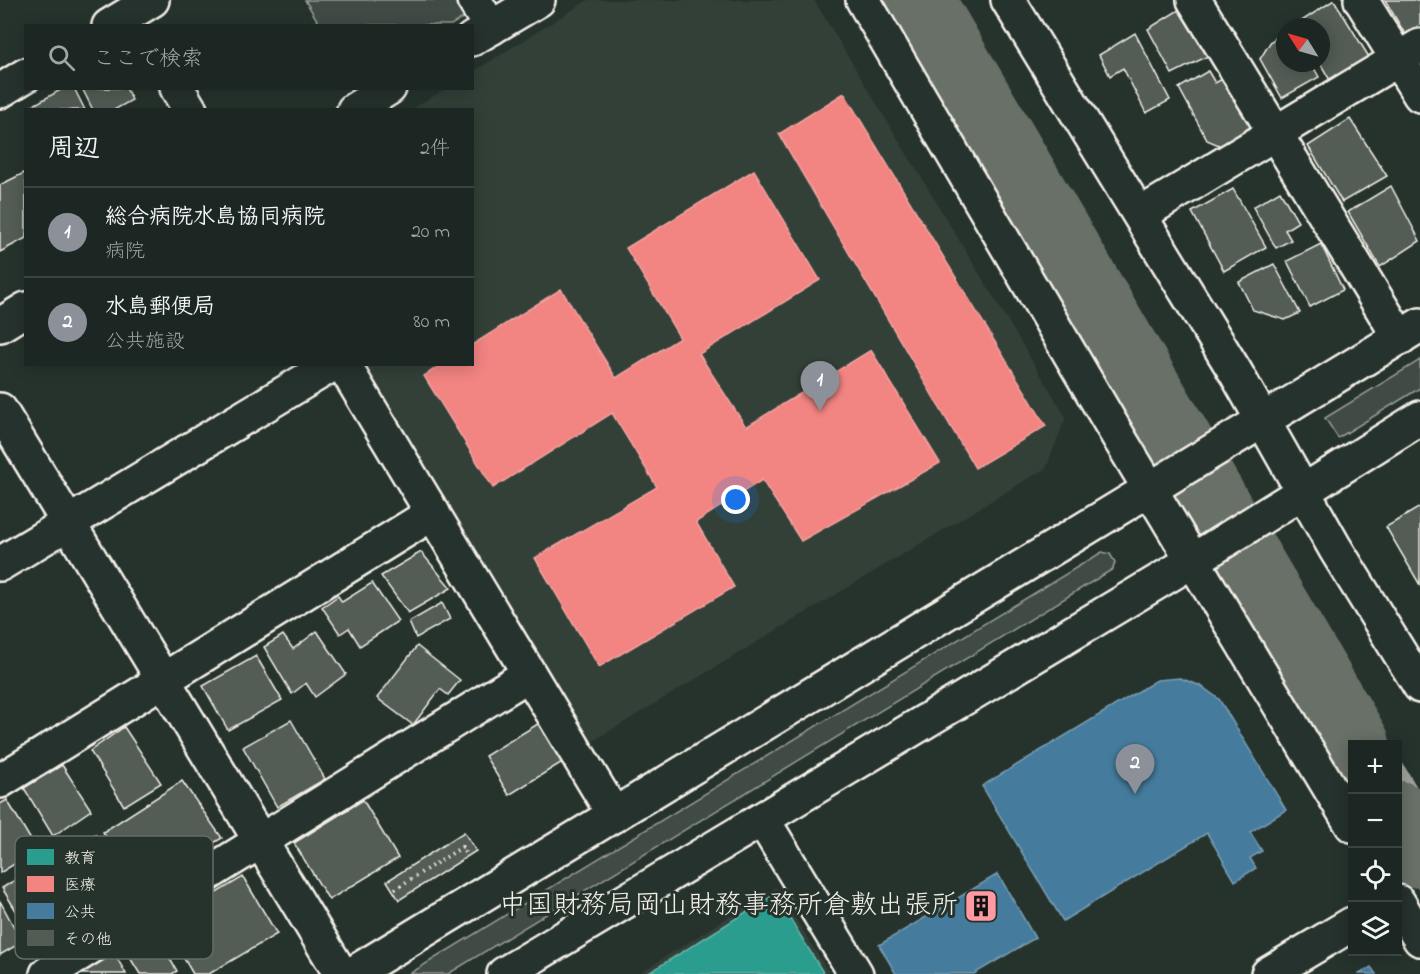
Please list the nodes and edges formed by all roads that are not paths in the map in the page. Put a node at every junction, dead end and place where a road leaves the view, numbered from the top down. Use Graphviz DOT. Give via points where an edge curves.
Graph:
graph roads {
  1 [pos="474,0"];
  2 [pos="537,0"];
  3 [pos="863,0"];
  4 [pos="1008,0"];
  5 [pos="1194,0"];
  6 [pos="1361,0"];
  7 [pos="482,33"];
  8 [pos="1409,52"];
  9 [pos="24,76"];
  10 [pos="178,90"];
  11 [pos="386,90"];
  12 [pos="0,91"];
  13 [pos="1420,95"];
  14 [pos="189,108"];
  15 [pos="357,108"];
  16 [pos="1276,133"];
  17 [pos="1141,214"];
  18 [pos="24,310"];
  19 [pos="0,325"];
  20 [pos="1410,332"];
  21 [pos="330,366"];
  22 [pos="344,366"];
  23 [pos="0,410"];
  24 [pos="1420,418"];
  25 [pos="1263,419"];
  26 [pos="1150,489"];
  27 [pos="1303,490"];
  28 [pos="433,513"];
  29 [pos="67,523"];
  30 [pos="1207,551"];
  31 [pos="0,564"];
  32 [pos="529,674"];
  33 [pos="164,681"];
  34 [pos="1420,686"];
  35 [pos="0,781"];
  36 [pos="614,815"];
  37 [pos="1348,816"];
  38 [pos="763,820"];
  39 [pos="261,841"];
  40 [pos="213,871"];
  41 [pos="1402,909"];
  42 [pos="1348,927"];
  43 [pos="1420,939"];
  44 [pos="71,959"];
  45 [pos="47,974"];
  46 [pos="341,974"];
  47 [pos="352,974"];
  48 [pos="504,974"];
  49 [pos="856,974"];
  50 [pos="1268,974"];
  1 -- 7 [label="street"];
  2 -- 7 [label="street"];
  3 -- 26 [label="street"];
  4 -- 17 [label="street"];
  5 -- 16 [label="street"];
  6 -- 8 [label="street"];
  8 -- 13 [label="street"];
  8 -- 16 [label="street"];
  9 -- 12 [label="street"];
  10 -- 14 [label="street"];
  11 -- 15 [label="street"];
  16 -- 17 [label="street"];
  16 -- 20 [label="street"];
  17 -- 25 [label="street"];
  18 -- 19 [label="street"];
  20 -- 25 [label="street"];
  21 -- 29 [label="street"];
  22 -- 28 [label="street"];
  23 -- 29 [label="street"];
  24 -- 27 [label="street"];
  25 -- 26 [label="street"];
  25 -- 27 [label="street"];
  26 -- 30 [label="street"];
  26 -- 36 [label="street"];
  27 -- 30 [label="street"];
  27 -- 34 [label="street"];
  28 -- 32 [label="street"];
  28 -- 33 [label="street"];
  29 -- 31 [label="street"];
  29 -- 33 [label="street"];
  30 -- 37 [label="street"];
  30 -- 38 [label="street"];
  32 -- 36 [label="street"];
  32 -- 39 [label="street"];
  33 -- 35 [label="street"];
  33 -- 39 [label="street"];
  36 -- 47 [label="street"];
  38 -- 48 [label="street"];
  38 -- 49 [label="street"];
  39 -- 40 [label="street"];
  39 -- 46 [label="street"];
  41 -- 43 [label="street"];
  42 -- 50 [label="street"];
  44 -- 45 [label="street"];
}
